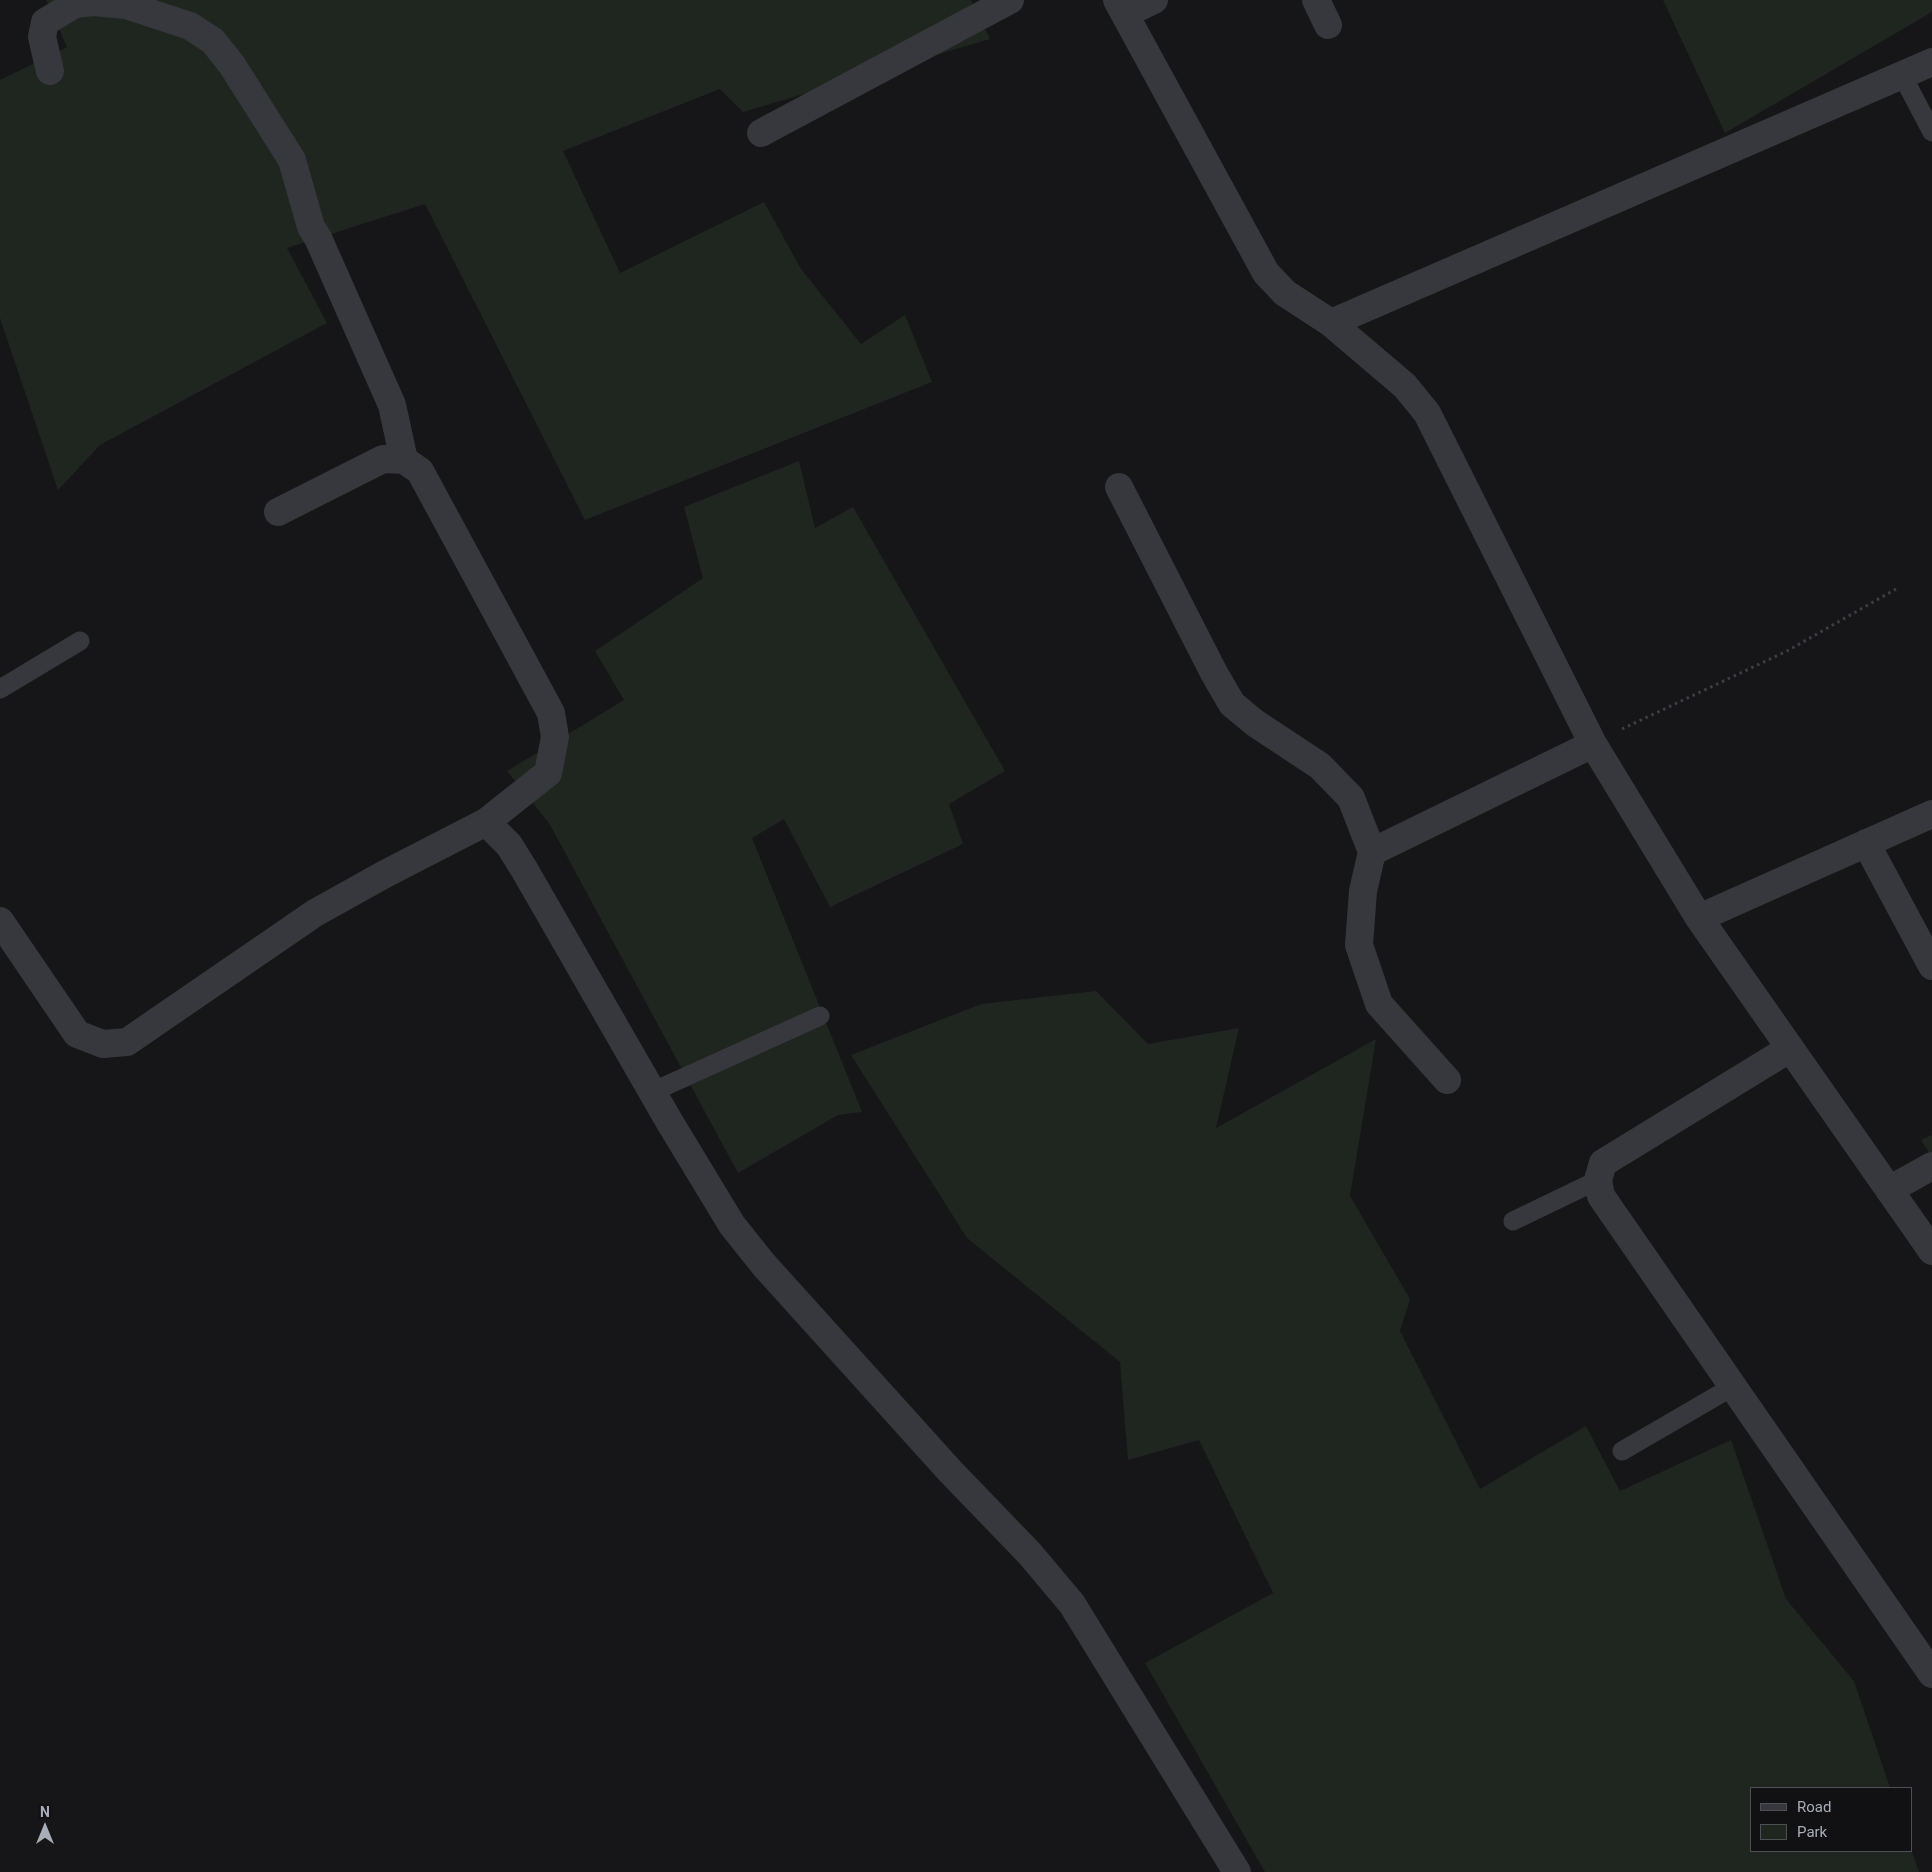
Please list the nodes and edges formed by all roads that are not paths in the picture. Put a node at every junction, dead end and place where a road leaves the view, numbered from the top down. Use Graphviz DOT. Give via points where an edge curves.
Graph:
graph roads {
  1 [pos="1010,0"];
  2 [pos="1154,0"];
  3 [pos="1316,0"];
  4 [pos="1121,7"];
  5 [pos="1328,25"];
  6 [pos="1932,62"];
  7 [pos="50,71"];
  8 [pos="1902,75"];
  9 [pos="1932,132"];
  10 [pos="761,133"];
  11 [pos="1331,323"];
  12 [pos="404,460"];
  13 [pos="1119,487"];
  14 [pos="278,512"];
  15 [pos="80,641"];
  16 [pos="0,689"];
  17 [pos="1593,744"];
  18 [pos="1932,814"];
  19 [pos="486,822"];
  20 [pos="1866,843"];
  21 [pos="1372,852"];
  22 [pos="1699,918"];
  23 [pos="0,921"];
  24 [pos="1932,966"];
  25 [pos="820,1016"];
  26 [pos="1789,1049"];
  27 [pos="1448,1080"];
  28 [pos="652,1092"];
  29 [pos="1932,1166"];
  30 [pos="1598,1180"];
  31 [pos="1889,1190"];
  32 [pos="1513,1221"];
  33 [pos="1932,1251"];
  34 [pos="1732,1387"];
  35 [pos="1622,1451"];
  36 [pos="1932,1674"];
  37 [pos="1237,1872"];
  1 -- 10 [label="street"];
  2 -- 4 [label="street"];
  3 -- 5 [label="street"];
  4 -- 11 [label="street" via="1266,273 1284,293"];
  6 -- 8 [label="street"];
  7 -- 12 [label="street" via="42,37 45,22 75,4 126,5 190,26 213,41 232,65 292,160 310,227 318,238 392,405"];
  8 -- 9 [label="lane"];
  8 -- 11 [label="street"];
  11 -- 17 [label="street" via="1405,386 1427,413"];
  12 -- 14 [label="street" via="383,459"];
  12 -- 19 [label="street" via="420,471 551,713 555,738 548,773"];
  13 -- 21 [label="street" via="1232,704 1320,766 1352,798"];
  15 -- 16 [label="lane"];
  17 -- 21 [label="street"];
  17 -- 22 [label="street"];
  18 -- 20 [label="street"];
  19 -- 23 [label="street" via="315,913 127,1042 103,1044 77,1034"];
  19 -- 28 [label="street" via="509,845 524,869"];
  20 -- 22 [label="street"];
  20 -- 24 [label="street"];
  21 -- 27 [label="street" via="1363,891 1359,945 1379,1004"];
  22 -- 26 [label="street"];
  25 -- 28 [label="lane"];
  26 -- 30 [label="street" via="1603,1163"];
  26 -- 31 [label="street"];
  28 -- 37 [label="street" via="732,1225 764,1265 950,1471 1030,1554 1072,1604"];
  29 -- 31 [label="street"];
  30 -- 32 [label="lane"];
  30 -- 34 [label="street" via="1602,1196"];
  31 -- 33 [label="street"];
  34 -- 35 [label="lane"];
  34 -- 36 [label="street"];
}
